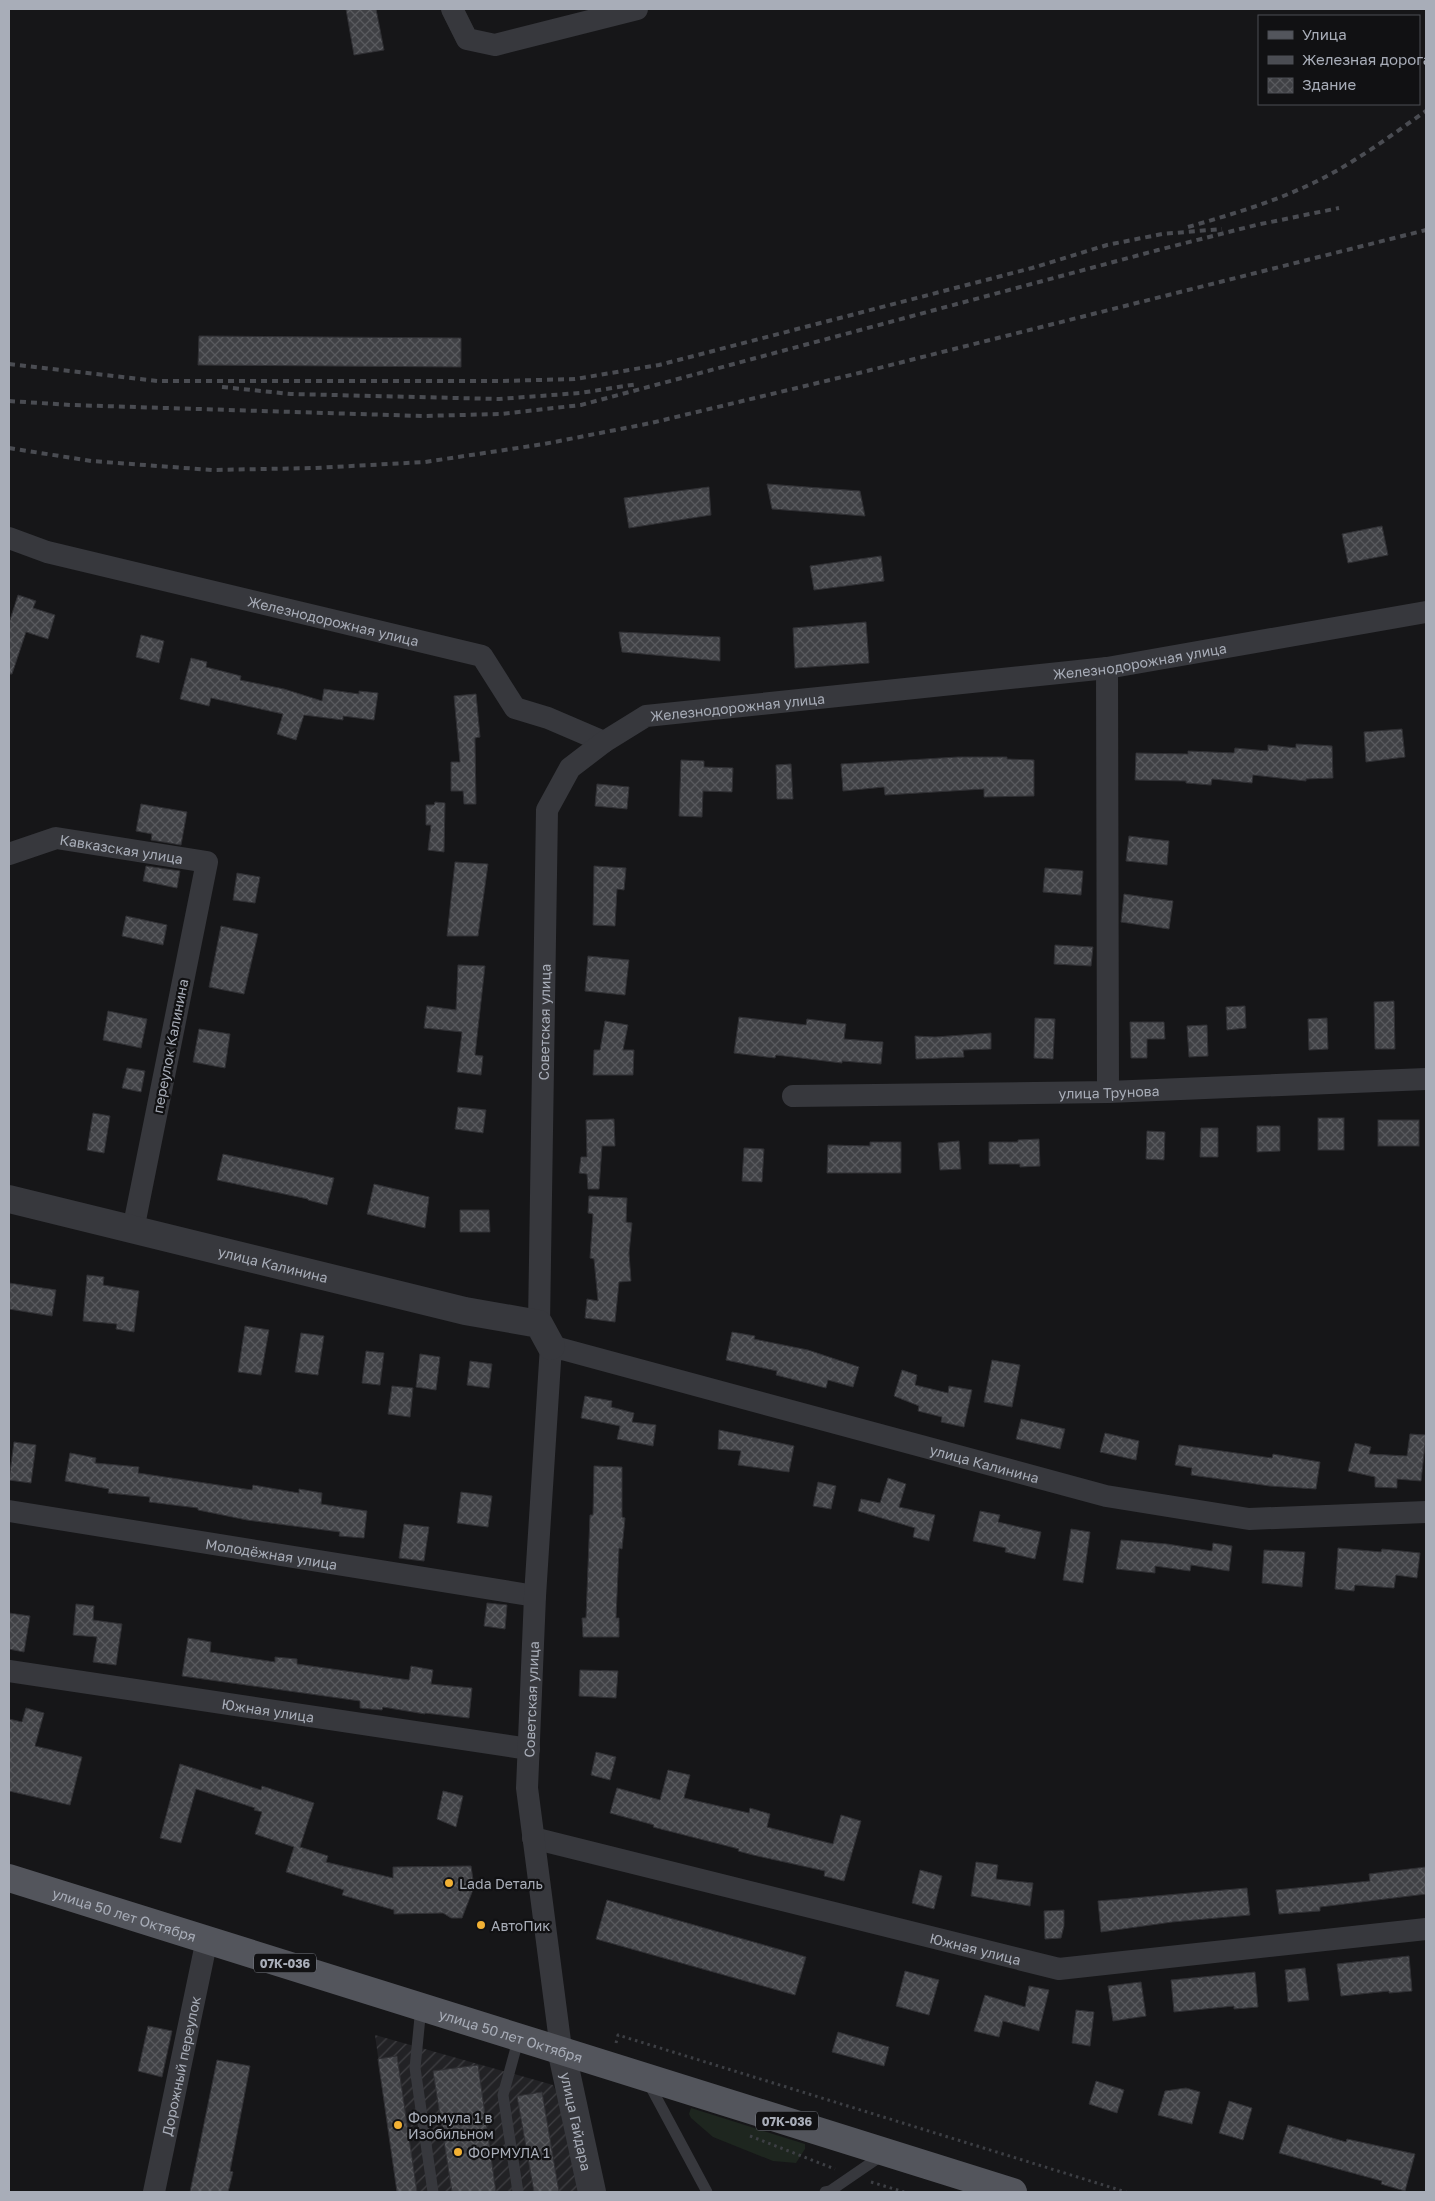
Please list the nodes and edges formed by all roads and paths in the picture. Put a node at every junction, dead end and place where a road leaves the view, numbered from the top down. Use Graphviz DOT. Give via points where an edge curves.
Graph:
graph roads {
  1 [pos="452,9"];
  2 [pos="637,9"];
  3 [pos="9,538"];
  4 [pos="1426,612"];
  5 [pos="1107,668"];
  6 [pos="604,742"];
  7 [pos="9,854"];
  8 [pos="207,862"];
  9 [pos="1426,1079"];
  10 [pos="1108,1092"];
  11 [pos="793,1096"];
  12 [pos="9,1199"];
  13 [pos="133,1230"];
  14 [pos="545,1335"];
  15 [pos="9,1512"];
  16 [pos="1426,1512"];
  17 [pos="535,1596"];
  18 [pos="9,1671"];
  19 [pos="529,1749"];
  20 [pos="533,1838"];
  21 [pos="9,1878"];
  22 [pos="1426,1929"];
  23 [pos="207,1939"];
  24 [pos="421,2006"];
  25 [pos="519,2036"];
  26 [pos="561,2049"];
  27 [pos="645,2076"];
  28 [pos="885,2152"];
  29 [pos="154,2192"];
  30 [pos="433,2192"];
  31 [pos="518,2192"];
  32 [pos="592,2192"];
  33 [pos="707,2192"];
  34 [pos="825,2192"];
  35 [pos="1013,2192"];
  1 -- 2 [label="street" via="467,39 495,45"];
  3 -- 6 [label="street, Железнодорожная улица" via="47,552 482,656 515,708"];
  4 -- 5 [label="street, Железнодорожная улица"];
  5 -- 6 [label="street, Железнодорожная улица" via="646,716"];
  5 -- 10 [label="street"];
  6 -- 14 [label="street, Советская улица" via="570,768 547,810"];
  7 -- 8 [label="street, Кавказская улица" via="56,838"];
  8 -- 13 [label="street, переулок Калинина"];
  9 -- 10 [label="street, улица Трунова"];
  10 -- 11 [label="street, улица Трунова"];
  12 -- 13 [label="street, улица Калинина"];
  13 -- 14 [label="street, улица Калинина" via="465,1310"];
  14 -- 16 [label="street, улица Калинина" via="1106,1496 1249,1519"];
  14 -- 17 [label="street, Советская улица"];
  15 -- 17 [label="street, Молодёжная улица"];
  17 -- 19 [label="street, Советская улица"];
  18 -- 19 [label="street, Южная улица"];
  19 -- 20 [label="street, Советская улица" via="527,1788"];
  20 -- 22 [label="street, Южная улица" via="1059,1970"];
  20 -- 26 [label="street, Советская улица"];
  21 -- 23 [label="main road, улица 50 лет Октября / 07К-036"];
  23 -- 24 [label="main road, улица 50 лет Октября / 07К-036"];
  23 -- 29 [label="street, Дорожный переулок"];
  24 -- 25 [label="main road, улица 50 лет Октября / 07К-036"];
  24 -- 30 [label="lane" via="415,2068"];
  25 -- 26 [label="main road, улица 50 лет Октября / 07К-036"];
  25 -- 31 [label="lane" via="504,2095"];
  26 -- 27 [label="main road, улица 50 лет Октября / 07К-036"];
  26 -- 32 [label="street, улица Гайдара"];
  27 -- 28 [label="main road, улица 50 лет Октября / 07К-036"];
  27 -- 33 [label="lane"];
  28 -- 34 [label="lane"];
  28 -- 35 [label="main road, улица 50 лет Октября / 07К-036"];
}
